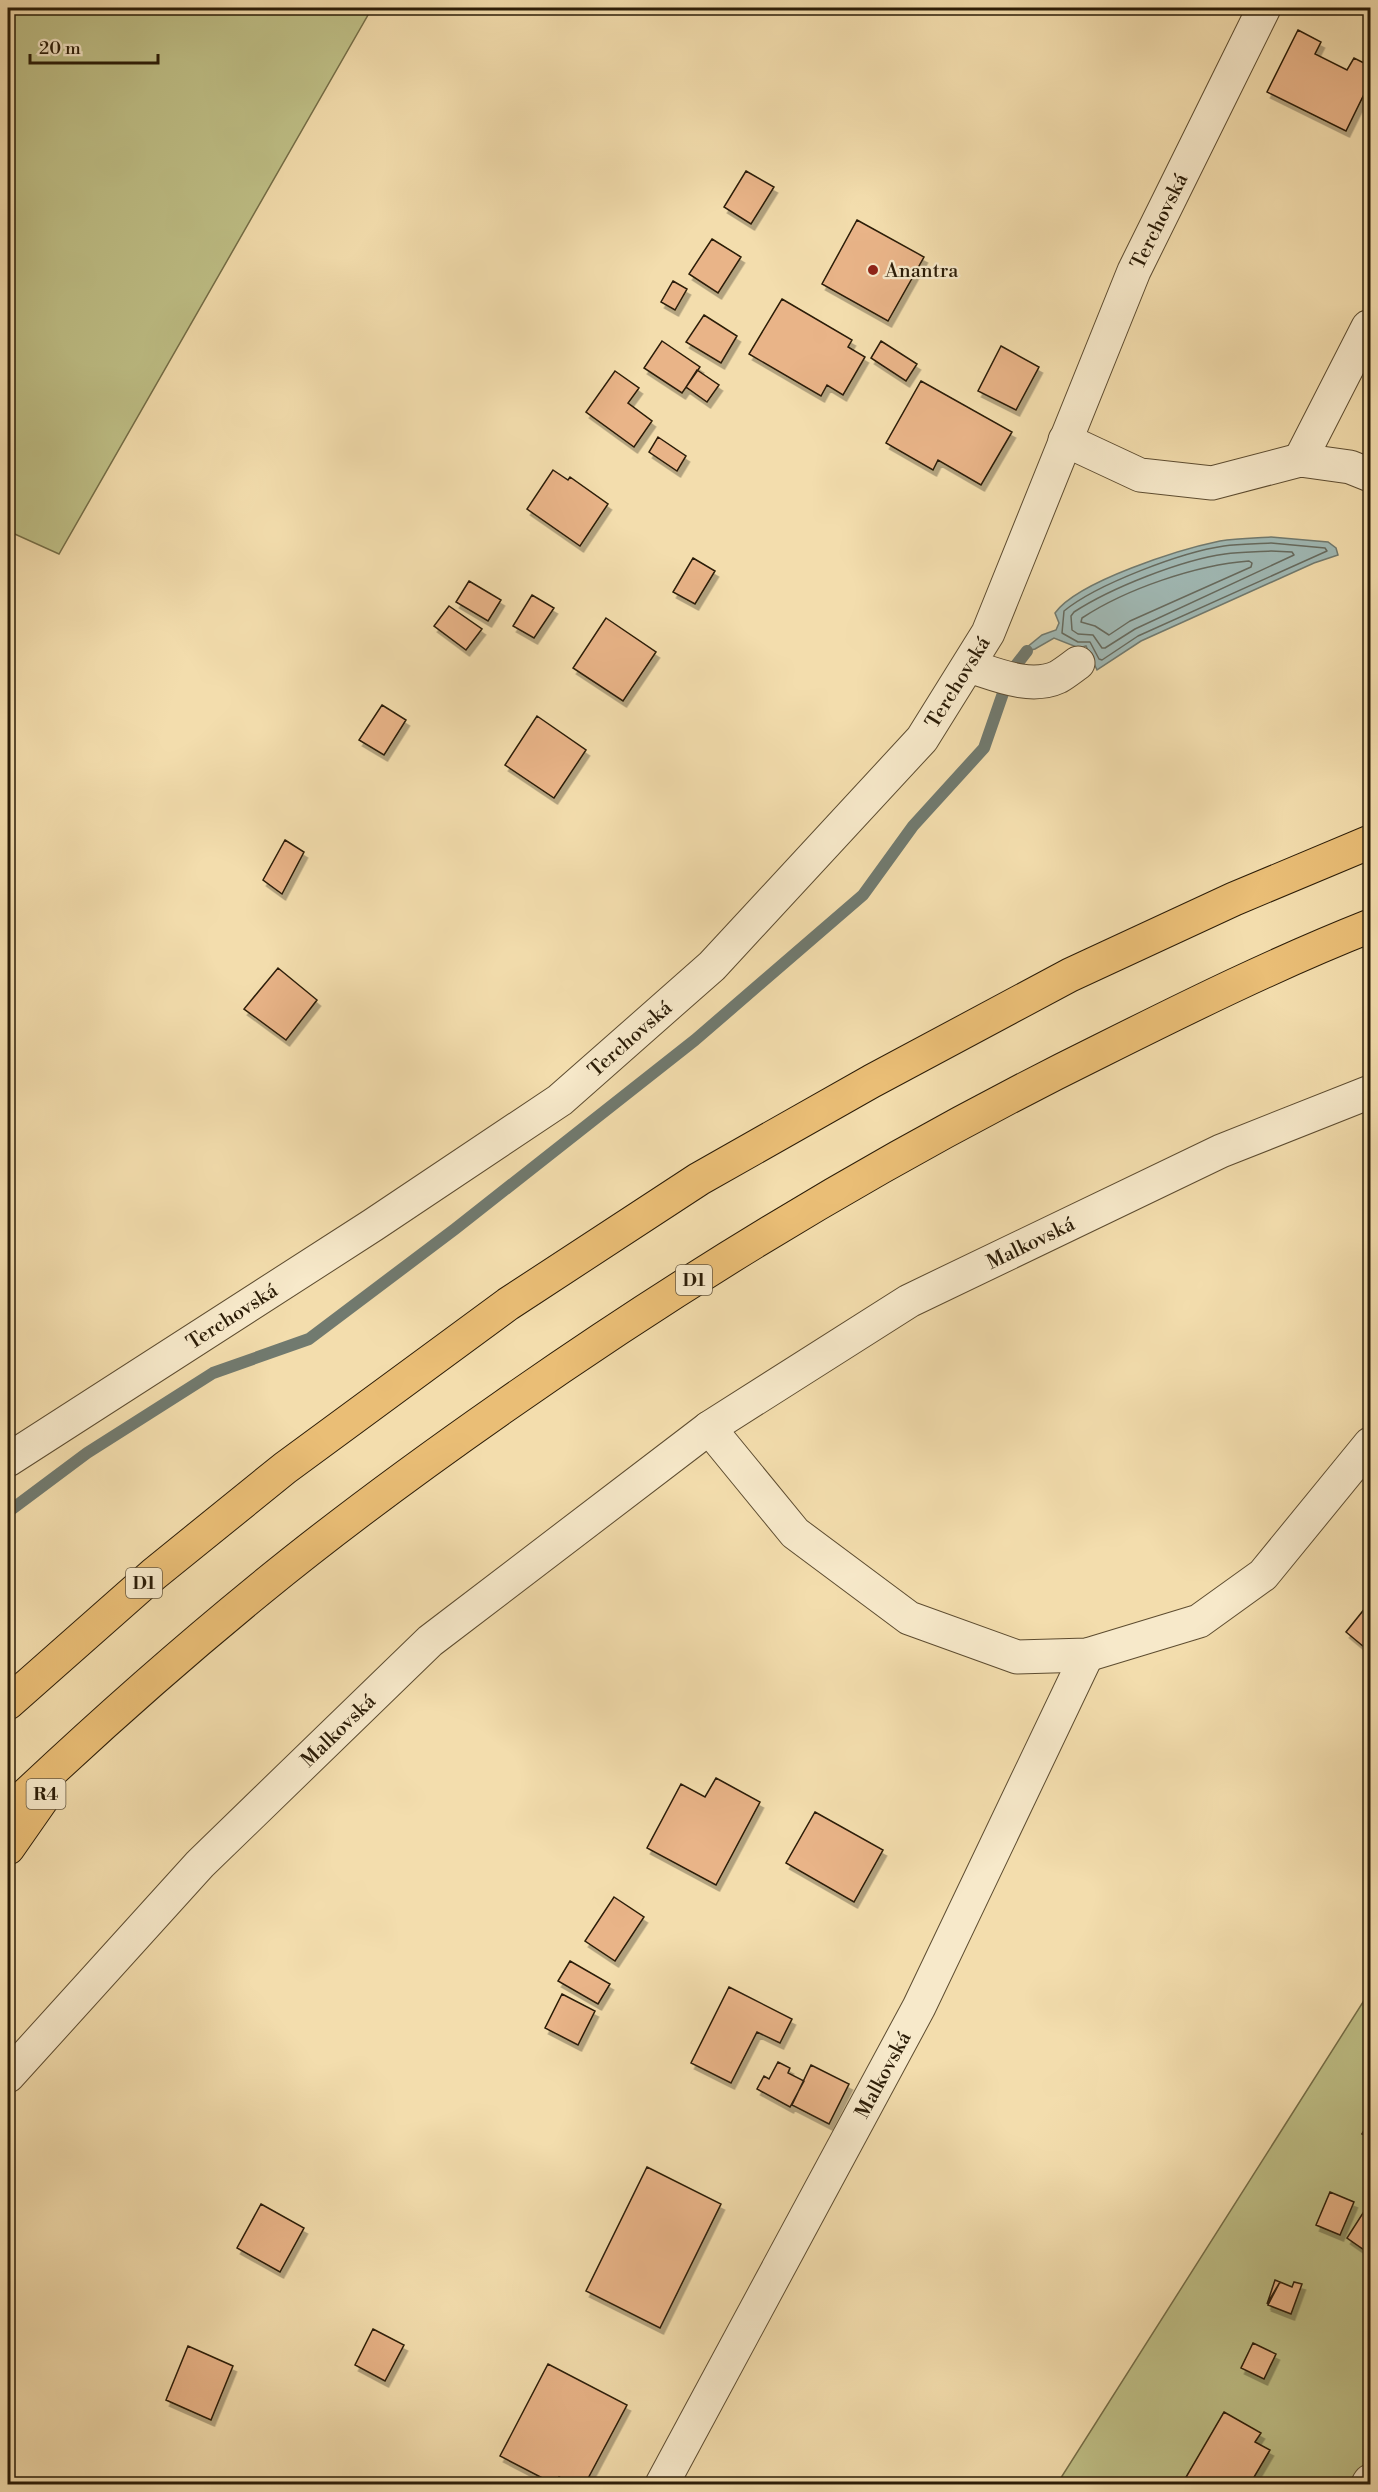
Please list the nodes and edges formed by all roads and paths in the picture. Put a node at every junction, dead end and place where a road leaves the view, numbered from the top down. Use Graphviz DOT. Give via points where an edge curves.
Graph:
graph roads {
  1 [pos="1264,8"];
  2 [pos="1368,327"];
  3 [pos="1065,440"];
  4 [pos="1300,460"];
  5 [pos="1371,475"];
  6 [pos="1078,663"];
  7 [pos="992,672"];
  8 [pos="1371,842"];
  9 [pos="1371,926"];
  10 [pos="1371,1092"];
  11 [pos="709,1428"];
  12 [pos="1371,1444"];
  13 [pos="8,1460"];
  14 [pos="1087,1655"];
  15 [pos="8,1703"];
  16 [pos="84,1740"];
  17 [pos="8,1812"];
  18 [pos="8,1848"];
  19 [pos="8,2076"];
  20 [pos="662,2484"];
  1 -- 3 [label="street, Terchovská" via="1134,271"];
  2 -- 4 [label="street"];
  3 -- 4 [label="street" via="1140,475 1212,483"];
  3 -- 7 [label="street, Terchovská" via="988,633"];
  4 -- 5 [label="street" via="1350,467"];
  6 -- 7 [label="street" via="1056,677 1037,682"];
  7 -- 13 [label="street, Terchovská" via="922,739 712,966 560,1100"];
  8 -- 15 [label="highway, D1" via="1234,898 1070,975 699,1179 508,1304 285,1468 154,1574"];
  9 -- 16 [label="highway, D1" via="1190,1006 1004,1099 812,1206 606,1335 420,1465 261,1588"];
  10 -- 11 [label="street, Malkovská" via="1221,1151 909,1301"];
  11 -- 14 [label="street" via="795,1533 909,1618 1017,1657"];
  11 -- 19 [label="street, Malkovská" via="430,1641 200,1864"];
  12 -- 14 [label="street" via="1263,1575 1199,1621"];
  14 -- 20 [label="street, Malkovská" via="919,2007"];
  16 -- 17 [label="highway, D1"];
  16 -- 18 [label="highway, R4"];
}
